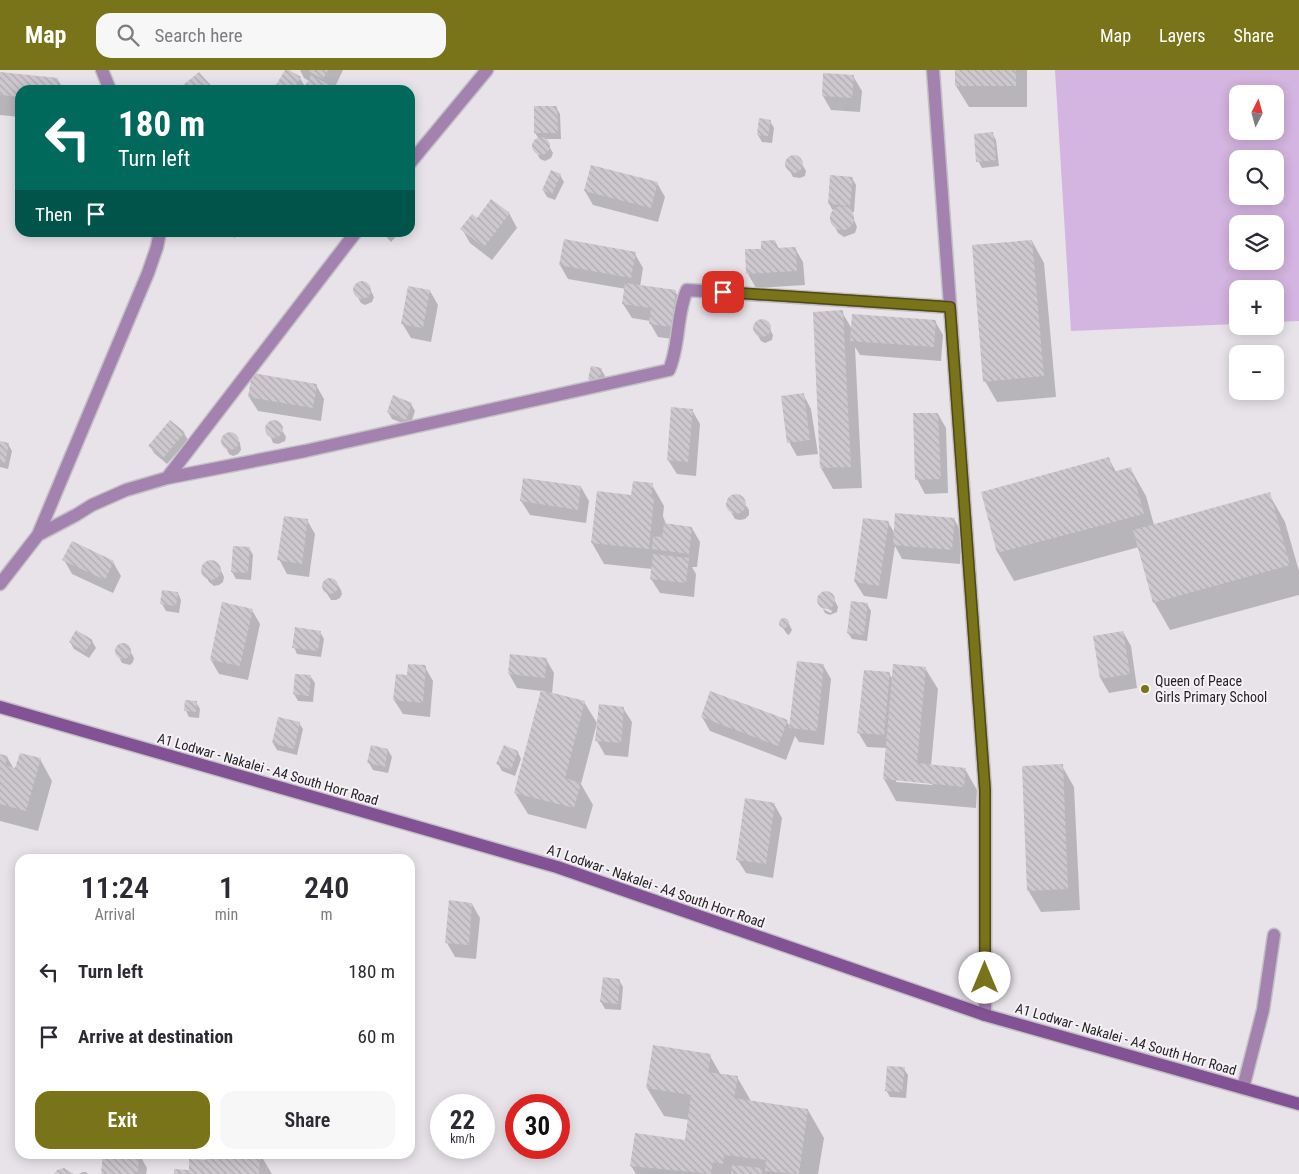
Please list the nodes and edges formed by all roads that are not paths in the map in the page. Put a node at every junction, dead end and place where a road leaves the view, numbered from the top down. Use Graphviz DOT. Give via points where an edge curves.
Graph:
graph roads {
  1 [pos="102,70"];
  2 [pos="487,70"];
  3 [pos="933,70"];
  4 [pos="108,85"];
  5 [pos="415,157"];
  6 [pos="159,237"];
  7 [pos="352,237"];
  8 [pos="950,307"];
  9 [pos="168,478"];
  10 [pos="38,535"];
  11 [pos="0,584"];
  12 [pos="0,707"];
  13 [pos="1274,935"];
  14 [pos="985,1015"];
  15 [pos="1243,1088"];
  16 [pos="1299,1104"];
  1 -- 4 [label="street"];
  2 -- 5 [label="street"];
  3 -- 8 [label="street"];
  6 -- 10 [label="street" via="148,273"];
  7 -- 9 [label="street"];
  8 -- 9 [label="street" via="687,290 669,370 306,451"];
  8 -- 14 [label="street" via="985,790"];
  9 -- 10 [label="street" via="108,497"];
  10 -- 11 [label="street"];
  12 -- 14 [label="main road, A1 Lodwar - Nakalei - A4 South Horr Road" via="557,867"];
  13 -- 15 [label="street" via="1263,1010"];
  14 -- 15 [label="main road, A1 Lodwar - Nakalei - A4 South Horr Road"];
  15 -- 16 [label="main road, A1 Lodwar - Nakalei - A4 South Horr Road"];
}
